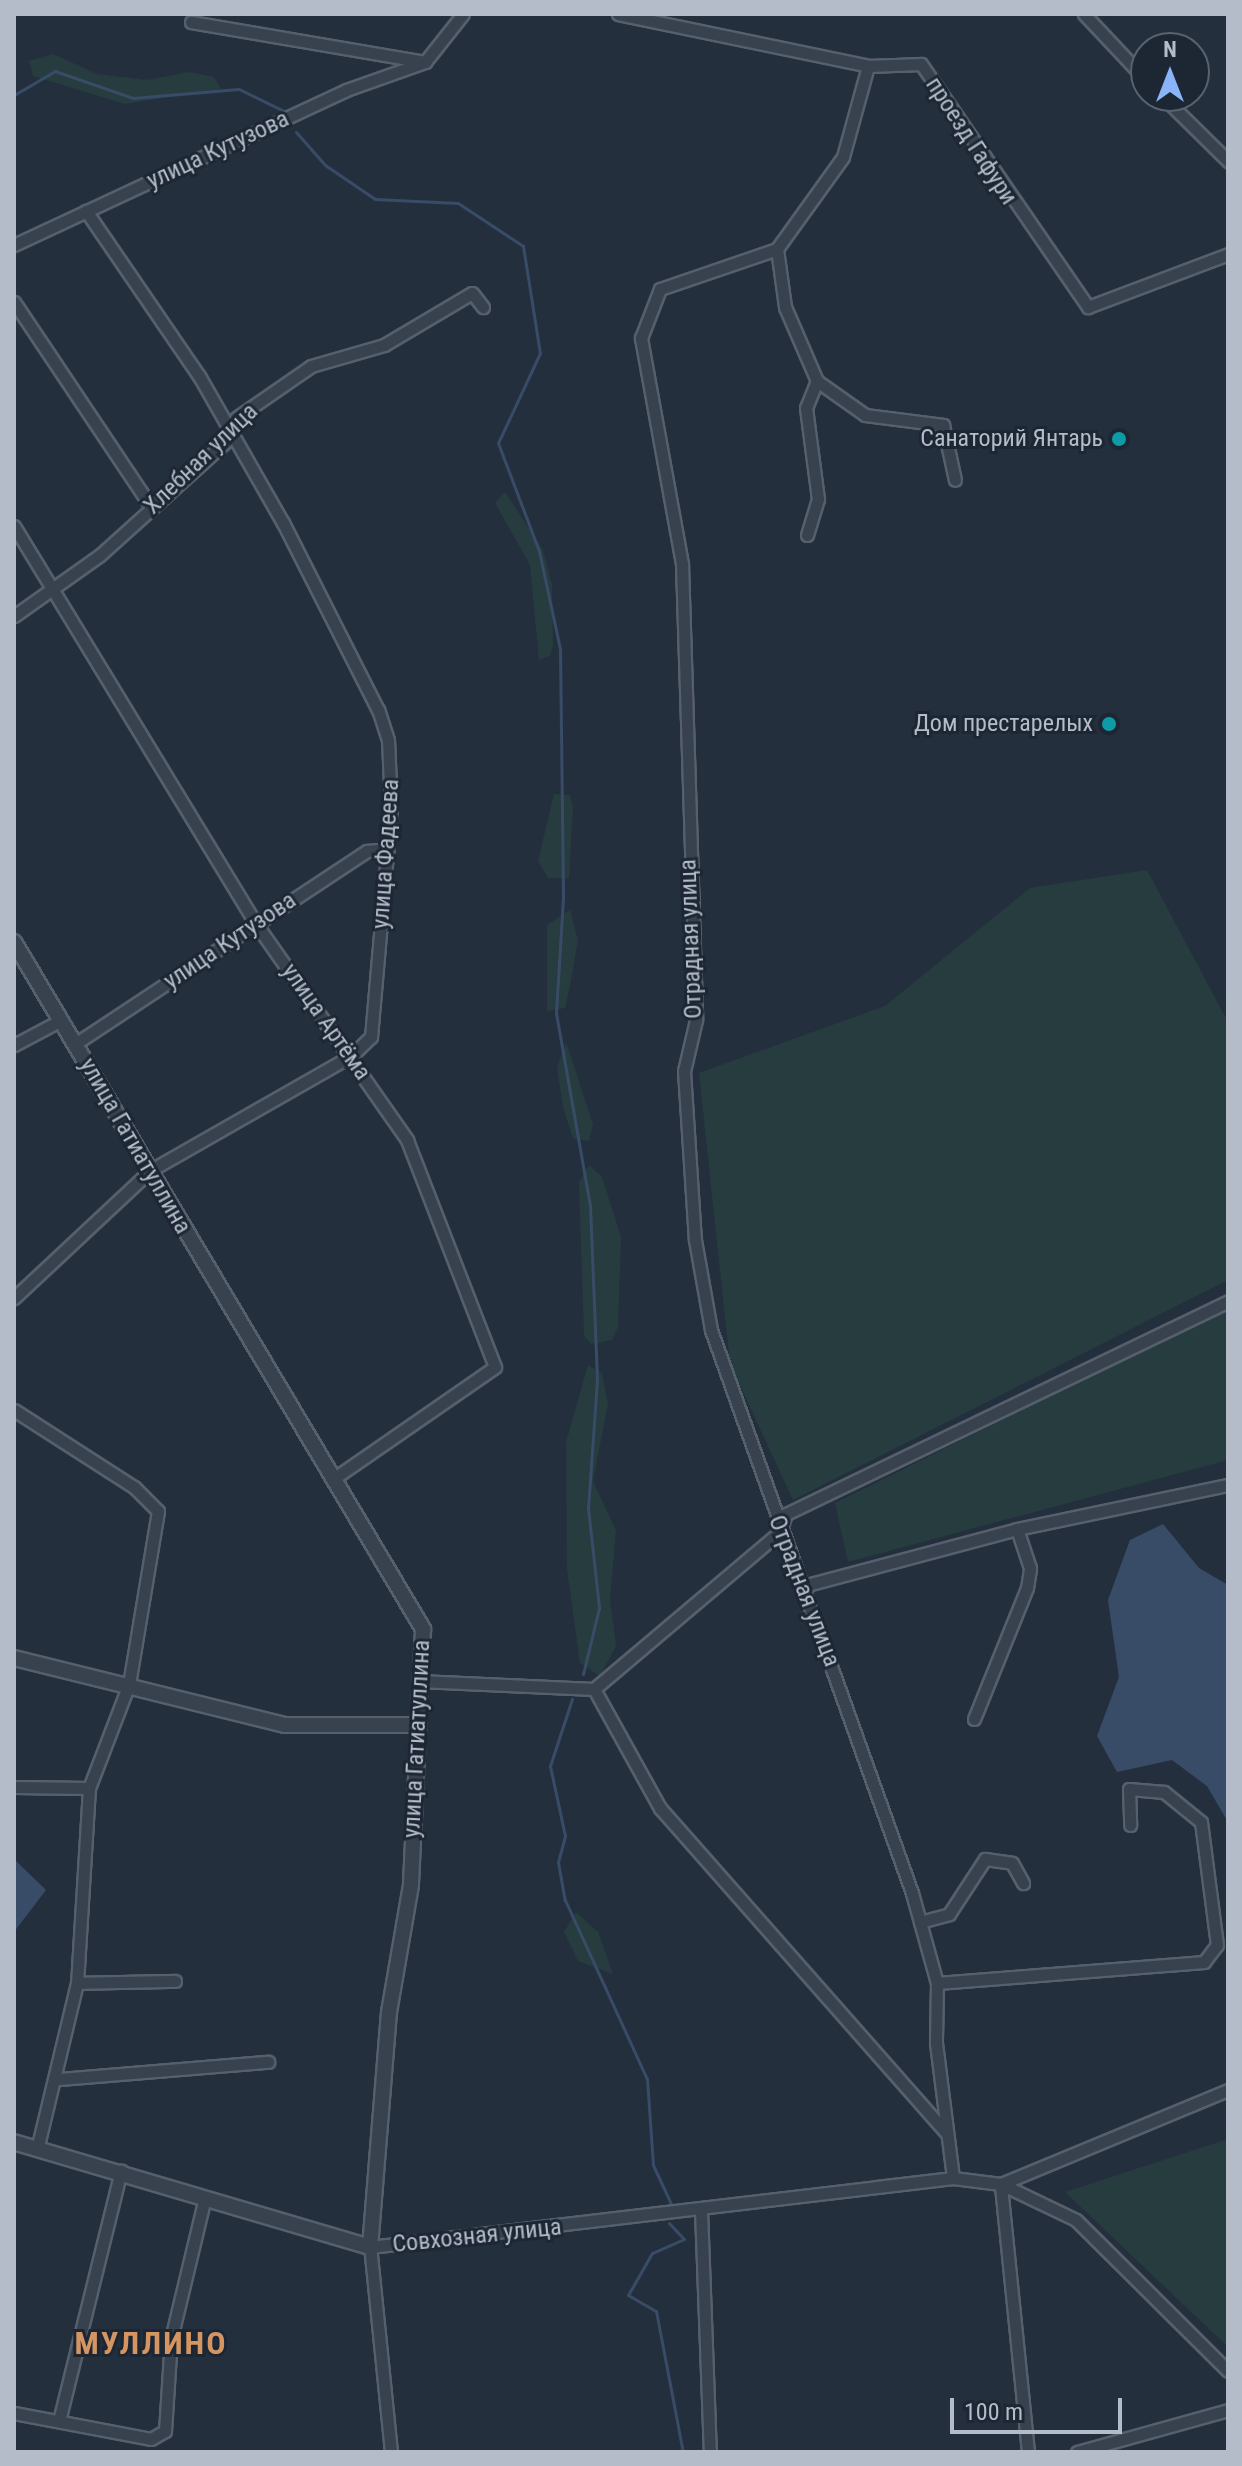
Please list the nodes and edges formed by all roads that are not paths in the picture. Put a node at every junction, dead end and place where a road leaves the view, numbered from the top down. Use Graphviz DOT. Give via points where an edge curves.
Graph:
graph roads {
  1 [pos="463,14"];
  2 [pos="618,14"];
  3 [pos="1084,14"];
  4 [pos="191,22"];
  5 [pos="425,62"];
  6 [pos="1130,63"];
  7 [pos="868,66"];
  8 [pos="1178,112"];
  9 [pos="1228,161"];
  10 [pos="86,211"];
  11 [pos="14,245"];
  12 [pos="777,249"];
  13 [pos="1228,254"];
  14 [pos="14,302"];
  15 [pos="483,307"];
  16 [pos="817,381"];
  17 [pos="232,436"];
  18 [pos="955,480"];
  19 [pos="151,507"];
  20 [pos="14,526"];
  21 [pos="807,535"];
  22 [pos="45,588"];
  23 [pos="14,616"];
  24 [pos="388,849"];
  25 [pos="256,924"];
  26 [pos="14,942"];
  27 [pos="61,1020"];
  28 [pos="75,1044"];
  29 [pos="14,1045"];
  30 [pos="351,1056"];
  31 [pos="151,1170"];
  32 [pos="14,1298"];
  33 [pos="1228,1301"];
  34 [pos="14,1410"];
  35 [pos="332,1480"];
  36 [pos="1228,1485"];
  37 [pos="1017,1529"];
  38 [pos="780,1532"];
  39 [pos="807,1585"];
  40 [pos="14,1658"];
  41 [pos="419,1681"];
  42 [pos="129,1684"];
  43 [pos="594,1689"];
  44 [pos="974,1719"];
  45 [pos="415,1725"];
  46 [pos="14,1787"];
  47 [pos="89,1788"];
  48 [pos="1130,1825"];
  49 [pos="1023,1883"];
  50 [pos="920,1922"];
  51 [pos="175,1981"];
  52 [pos="77,1983"];
  53 [pos="937,1983"];
  54 [pos="268,2062"];
  55 [pos="59,2079"];
  56 [pos="1228,2090"];
  57 [pos="947,2134"];
  58 [pos="14,2142"];
  59 [pos="38,2145"];
  60 [pos="121,2171"];
  61 [pos="953,2178"];
  62 [pos="1001,2184"];
  63 [pos="205,2197"];
  64 [pos="701,2210"];
  65 [pos="370,2247"];
  66 [pos="1228,2371"];
  67 [pos="1228,2410"];
  68 [pos="14,2413"];
  69 [pos="59,2421"];
  70 [pos="391,2452"];
  71 [pos="710,2452"];
  72 [pos="1028,2452"];
  73 [pos="1077,2452"];
  1 -- 5 [label="street"];
  2 -- 7 [label="street, проезд Гафури"];
  3 -- 6 [label="street"];
  4 -- 5 [label="street"];
  5 -- 10 [label="street, улица Кутузова" via="346,90"];
  7 -- 12 [label="street" via="843,157"];
  7 -- 13 [label="street, проезд Гафури" via="921,64 1088,307"];
  8 -- 9 [label="street"];
  10 -- 11 [label="street, улица Кутузова"];
  10 -- 17 [label="street, улица Фадеева"];
  12 -- 16 [label="street" via="785,307"];
  12 -- 38 [label="street, Отрадная улица" via="660,289 641,338 682,564 696,1020 684,1071 695,1240 711,1330"];
  14 -- 19 [label="street"];
  15 -- 17 [label="street, Хлебная улица" via="472,293 384,345 311,366 236,418"];
  16 -- 18 [label="street" via="865,415 943,425"];
  16 -- 21 [label="street" via="806,408 818,499"];
  17 -- 19 [label="street, Хлебная улица"];
  17 -- 24 [label="street, улица Фадеева" via="378,710 392,775"];
  19 -- 22 [label="street, Хлебная улица" via="100,555"];
  20 -- 22 [label="street, улица Артёма"];
  22 -- 23 [label="street, Хлебная улица"];
  22 -- 25 [label="street, улица Артёма" via="144,734"];
  24 -- 25 [label="street, улица Кутузова" via="367,851"];
  24 -- 30 [label="street, улица Фадеева" via="371,1037"];
  25 -- 28 [label="street, улица Кутузова"];
  25 -- 30 [label="street, улица Артёма"];
  26 -- 27 [label="street, улица Гатиатуллина"];
  27 -- 28 [label="street, улица Гатиатуллина"];
  27 -- 29 [label="street"];
  28 -- 31 [label="street, улица Гатиатуллина"];
  30 -- 31 [label="street, улица Фадеева"];
  30 -- 35 [label="street, улица Артёма" via="407,1140 495,1367"];
  31 -- 32 [label="street, улица Фадеева"];
  31 -- 35 [label="street, улица Гатиатуллина"];
  33 -- 38 [label="street" via="813,1500 786,1514"];
  34 -- 42 [label="street" via="134,1487 158,1511"];
  35 -- 41 [label="street, улица Гатиатуллина" via="423,1629"];
  36 -- 37 [label="street"];
  37 -- 39 [label="street"];
  37 -- 44 [label="street" via="1030,1568 1027,1588"];
  38 -- 39 [label="street, Отрадная улица"];
  38 -- 43 [label="street"];
  39 -- 50 [label="street, Отрадная улица"];
  40 -- 42 [label="street"];
  41 -- 43 [label="street"];
  41 -- 45 [label="street, улица Гатиатуллина"];
  42 -- 45 [label="street" via="285,1725"];
  42 -- 47 [label="street"];
  43 -- 57 [label="street" via="660,1808"];
  45 -- 65 [label="street, улица Гатиатуллина" via="411,1885 389,2012"];
  46 -- 47 [label="street"];
  47 -- 52 [label="street"];
  48 -- 53 [label="street" via="1129,1789 1164,1792 1201,1822 1217,1945 1204,1962"];
  49 -- 50 [label="street" via="1012,1863 985,1859 949,1914"];
  50 -- 53 [label="street, Отрадная улица"];
  51 -- 52 [label="street"];
  52 -- 55 [label="street"];
  53 -- 57 [label="street, Отрадная улица"];
  54 -- 55 [label="street"];
  55 -- 59 [label="street"];
  56 -- 62 [label="street"];
  57 -- 61 [label="street, Отрадная улица"];
  58 -- 59 [label="street, Совхозная улица"];
  59 -- 60 [label="street, Совхозная улица"];
  60 -- 63 [label="street, Совхозная улица"];
  60 -- 69 [label="street"];
  61 -- 62 [label="street, Совхозная улица"];
  61 -- 64 [label="street, Совхозная улица"];
  62 -- 66 [label="street" via="1104,2242"];
  62 -- 72 [label="street"];
  63 -- 65 [label="street, Совхозная улица"];
  63 -- 69 [label="street" via="171,2339 165,2431 151,2439"];
  64 -- 65 [label="street, Совхозная улица"];
  64 -- 71 [label="street"];
  65 -- 70 [label="street, улица Гатиатуллина"];
  67 -- 73 [label="street"];
  68 -- 69 [label="street"];
}
